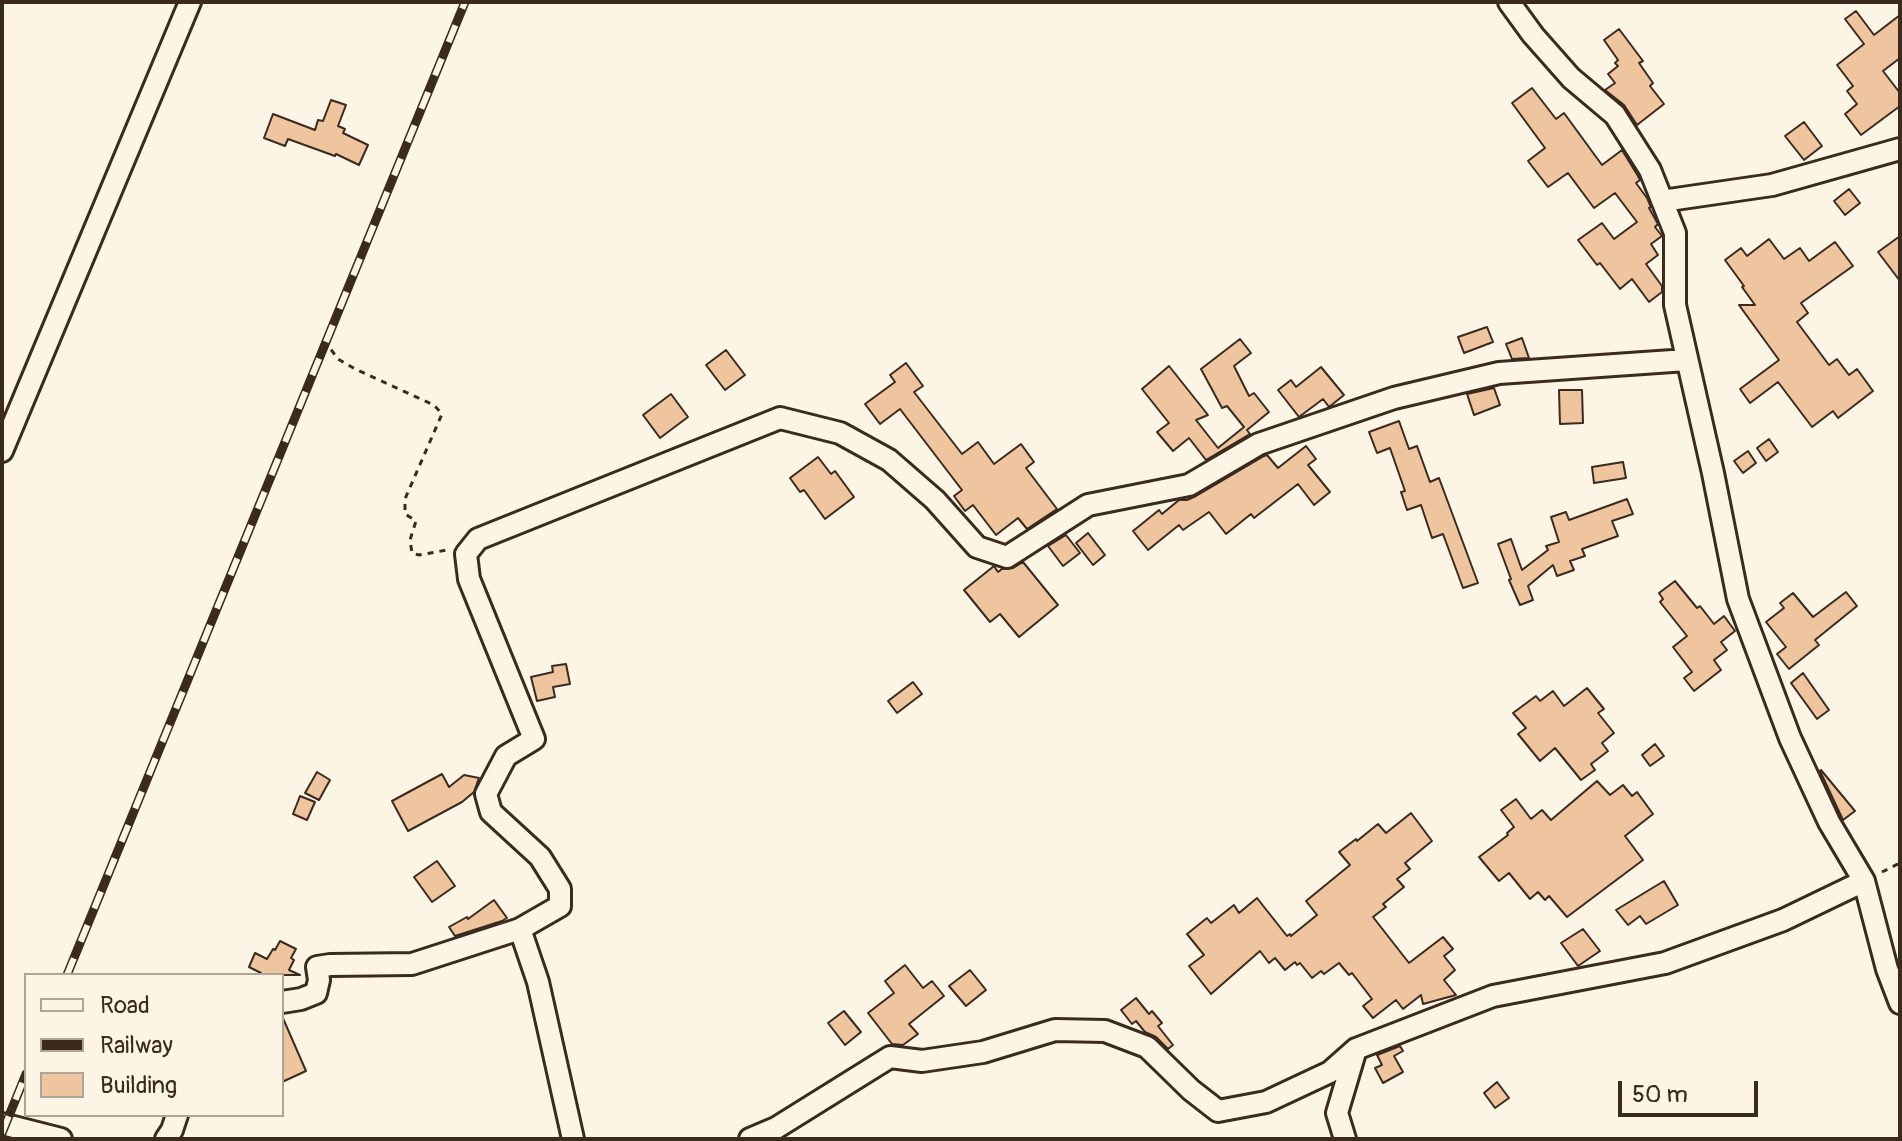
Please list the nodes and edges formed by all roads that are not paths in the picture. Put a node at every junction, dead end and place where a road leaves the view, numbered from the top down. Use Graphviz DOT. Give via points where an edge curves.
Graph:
graph roads {
  1 [pos="190,2"];
  2 [pos="1509,2"];
  3 [pos="1900,149"];
  4 [pos="1662,201"];
  5 [pos="1687,360"];
  6 [pos="2,451"];
  7 [pos="1864,881"];
  8 [pos="520,929"];
  9 [pos="284,1002"];
  10 [pos="1900,1003"];
  11 [pos="1356,1049"];
  12 [pos="176,1117"];
  13 [pos="2,1124"];
  14 [pos="61,1139"];
  15 [pos="166,1139"];
  16 [pos="573,1139"];
  17 [pos="750,1139"];
  18 [pos="1345,1139"];
  1 -- 6 [label="street"];
  2 -- 4 [label="street" via="1571,78 1615,115 1650,170"];
  3 -- 4 [label="street" via="1772,185"];
  4 -- 5 [label="street" via="1675,233 1675,305"];
  5 -- 7 [label="street" via="1738,599 1790,738"];
  5 -- 8 [label="street" via="1499,373 1394,398 1259,444 1189,485 1088,505 1007,557 977,547 889,460 840,433 780,418 478,539 466,554 469,579 534,739 506,756 486,794 491,812 540,857 560,889 560,906"];
  7 -- 10 [label="street"];
  7 -- 11 [label="street" via="1783,920 1665,963 1493,996"];
  8 -- 9 [label="street" via="412,964 317,967 316,993"];
  8 -- 16 [label="street" via="538,982"];
  11 -- 17 [label="street" via="1330,1072 1266,1102 1218,1111 1147,1047 1105,1031 1055,1030 972,1054 922,1061 890,1057"];
  11 -- 18 [label="street" via="1337,1113"];
  12 -- 15 [label="street"];
  13 -- 14 [label="street"];
}
